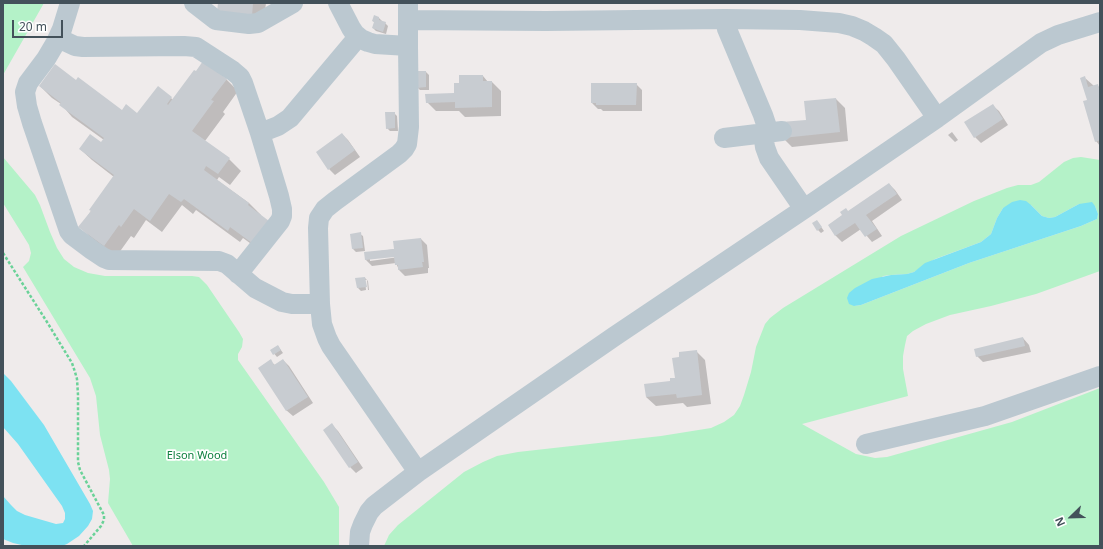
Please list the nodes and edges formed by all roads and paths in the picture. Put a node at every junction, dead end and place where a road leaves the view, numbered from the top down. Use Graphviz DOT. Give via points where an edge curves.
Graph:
graph roads {
  1 [pos="70,3"];
  2 [pos="194,3"];
  3 [pos="293,3"];
  4 [pos="338,3"];
  5 [pos="408,12"];
  6 [pos="725,19"];
  7 [pos="1100,22"];
  8 [pos="358,36"];
  9 [pos="58,38"];
  10 [pos="408,46"];
  11 [pos="937,118"];
  12 [pos="770,132"];
  13 [pos="260,133"];
  14 [pos="724,138"];
  15 [pos="804,209"];
  16 [pos="3,253"];
  17 [pos="238,274"];
  18 [pos="320,304"];
  19 [pos="1100,376"];
  20 [pos="866,444"];
  21 [pos="418,472"];
  22 [pos="84,546"];
  23 [pos="359,546"];
  1 -- 9 [label="lane"];
  2 -- 3 [label="lane" via="216,20 252,24"];
  4 -- 8 [label="lane"];
  5 -- 6 [label="lane" via="546,21"];
  5 -- 10 [label="lane"];
  6 -- 11 [label="lane" via="823,21 846,24 864,31 879,40 892,54"];
  6 -- 12 [label="lane"];
  7 -- 11 [label="lane" via="1047,40"];
  8 -- 10 [label="lane" via="372,43"];
  8 -- 13 [label="lane" via="290,118"];
  9 -- 13 [label="lane" via="83,48 196,47 240,76"];
  9 -- 17 [label="lane" via="28,83 25,95 32,123 72,235 109,260 219,261 227,264"];
  10 -- 18 [label="lane" via="407,144 399,154 335,201 319,218"];
  11 -- 15 [label="lane"];
  12 -- 14 [label="lane"];
  12 -- 15 [label="lane" via="765,147 769,158"];
  13 -- 17 [label="lane" via="279,196 282,216"];
  15 -- 21 [label="lane"];
  16 -- 22 [label="path" via="72,364 77,379 78,462 104,515 101,526"];
  17 -- 18 [label="lane" via="259,290 287,304"];
  18 -- 21 [label="lane" via="322,324 331,346"];
  19 -- 20 [label="lane" via="985,416"];
  21 -- 23 [label="lane" via="369,512 360,532"];
}
